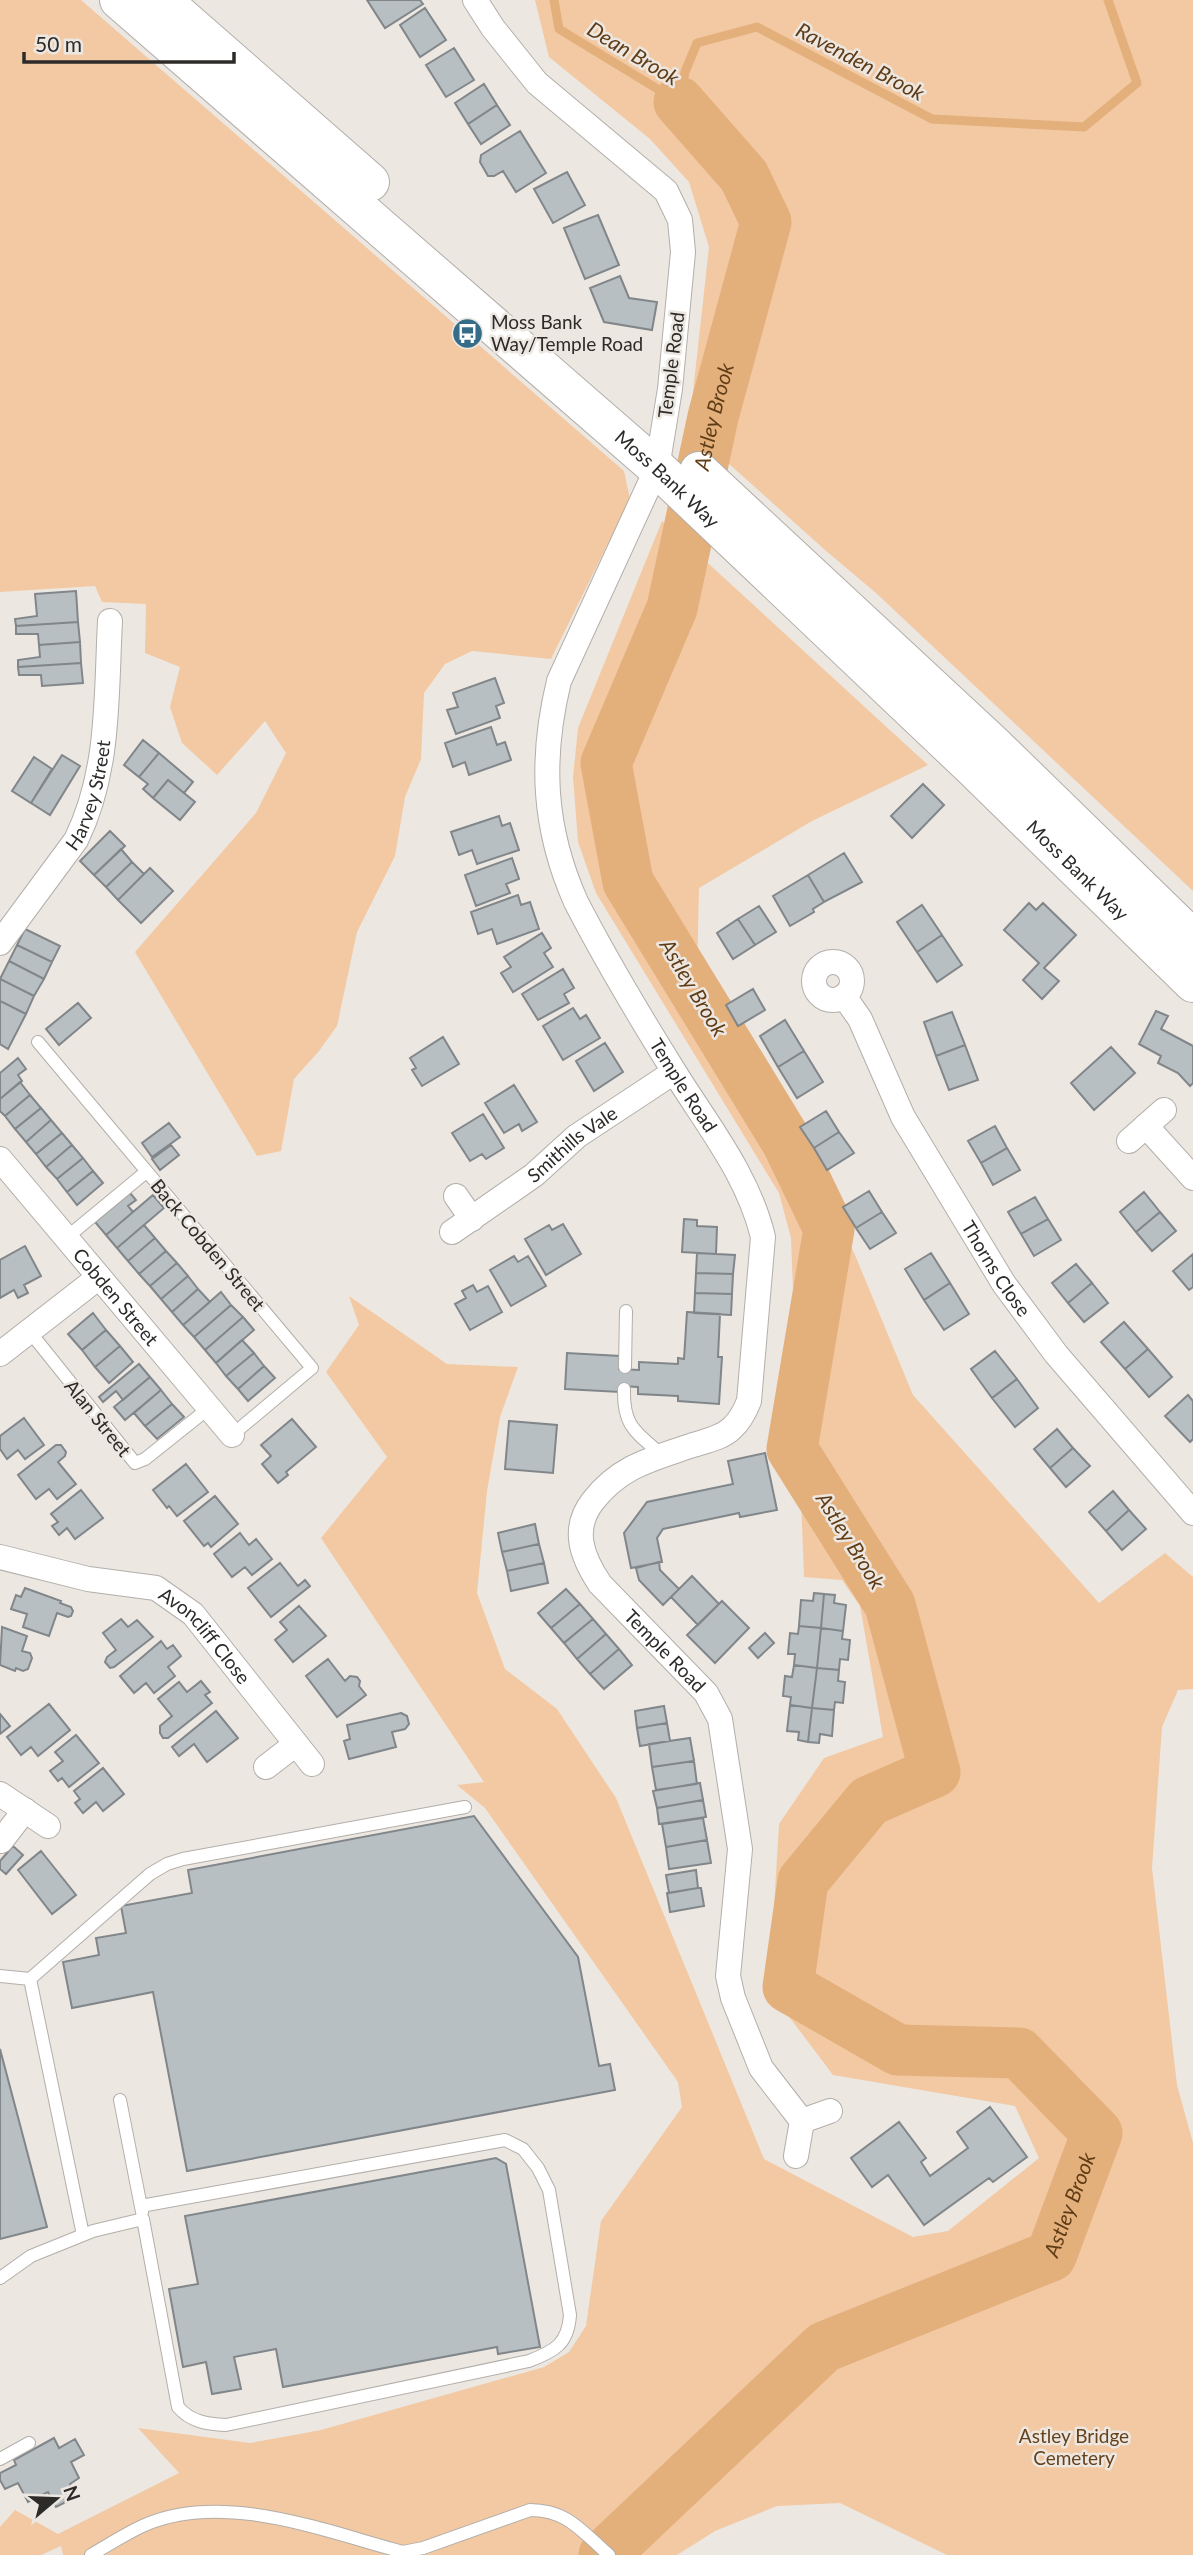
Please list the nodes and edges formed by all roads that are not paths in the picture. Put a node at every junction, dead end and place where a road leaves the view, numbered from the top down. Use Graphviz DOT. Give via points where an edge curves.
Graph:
graph roads {
  1 [pos="119,0"];
  2 [pos="162,0"];
  3 [pos="475,0"];
  4 [pos="659,452"];
  5 [pos="110,621"];
  6 [pos="1193,939"];
  7 [pos="0,943"];
  8 [pos="1193,983"];
  9 [pos="844,996"];
  10 [pos="38,1042"];
  11 [pos="674,1072"];
  12 [pos="1146,1126"];
  13 [pos="0,1159"];
  14 [pos="146,1172"];
  15 [pos="1193,1178"];
  16 [pos="456,1196"];
  17 [pos="66,1238"];
  18 [pos="99,1277"];
  19 [pos="626,1311"];
  20 [pos="30,1332"];
  21 [pos="0,1354"];
  22 [pos="625,1367"];
  23 [pos="624,1389"];
  24 [pos="209,1408"];
  25 [pos="232,1435"];
  26 [pos="662,1455"];
  27 [pos="1193,1513"];
  28 [pos="0,1557"];
  29 [pos="296,1744"];
  30 [pos="313,1764"];
  31 [pos="266,1767"];
  32 [pos="0,1794"];
  33 [pos="465,1807"];
  34 [pos="25,1810"];
  35 [pos="48,1826"];
  36 [pos="1,1841"];
  37 [pos="0,1976"];
  38 [pos="30,1979"];
  39 [pos="120,2099"];
  40 [pos="830,2111"];
  41 [pos="802,2121"];
  42 [pos="796,2156"];
  43 [pos="142,2212"];
  44 [pos="83,2235"];
  45 [pos="0,2278"];
  46 [pos="29,2443"];
  47 [pos="0,2459"];
  48 [pos="91,2555"];
  49 [pos="609,2555"];
  1 -- 4 [label="highway, Moss Bank Way"];
  2 -- 4 [label="highway, Moss Bank Way"];
  3 -- 4 [label="street, Temple Road" via="537,83 666,191 680,220 683,253"];
  4 -- 6 [label="highway, Moss Bank Way" via="996,747"];
  4 -- 8 [label="highway, Moss Bank Way"];
  4 -- 11 [label="street, Temple Road" via="559,681 546,758 551,821 565,877 593,935"];
  5 -- 7 [label="street, Harvey Street" via="104,744 85,821"];
  9 -- 27 [label="street, Thorns Close" via="860,1019 903,1116 1004,1284 1056,1354"];
  10 -- 14 [label="lane, Back Cobden Street"];
  11 -- 16 [label="street, Smithills Vale" via="577,1136 534,1175 462,1225"];
  11 -- 26 [label="street, Temple Road" via="741,1175 763,1237 746,1408 732,1429 716,1438"];
  12 -- 15 [label="street"];
  13 -- 17 [label="street, Cobden Street"];
  14 -- 17 [label="lane"];
  14 -- 25 [label="lane, Back Cobden Street" via="312,1368"];
  17 -- 18 [label="street, Cobden Street"];
  18 -- 20 [label="street"];
  18 -- 24 [label="street, Cobden Street"];
  19 -- 22 [label="lane"];
  20 -- 21 [label="street"];
  20 -- 24 [label="lane, Alan Street" via="135,1463 145,1460"];
  23 -- 26 [label="lane" via="628,1423"];
  24 -- 25 [label="street, Cobden Street"];
  26 -- 41 [label="street, Temple Road" via="607,1483 583,1513 583,1549 600,1584 706,1693 720,1719 740,1849 728,1976 761,2068"];
  28 -- 29 [label="street, Avoncliff Close" via="88,1579 156,1588 172,1597 193,1614"];
  29 -- 30 [label="street, Avoncliff Close"];
  29 -- 31 [label="street"];
  32 -- 34 [label="street"];
  33 -- 38 [label="lane" via="167,1864"];
  34 -- 35 [label="street"];
  34 -- 36 [label="street"];
  37 -- 38 [label="lane"];
  38 -- 44 [label="lane"];
  39 -- 43 [label="lane"];
  40 -- 41 [label="street"];
  41 -- 42 [label="street"];
  43 -- 43 [label="lane" via="178,2407 186,2417 206,2424 226,2425 530,2361 548,2354 569,2331 549,2190 523,2149 505,2140"];
  43 -- 44 [label="lane"];
  44 -- 45 [label="lane" via="31,2256"];
  46 -- 47 [label="lane"];
  48 -- 49 [label="lane" via="149,2523 188,2514 255,2513 403,2552 530,2510 563,2515"];
}
